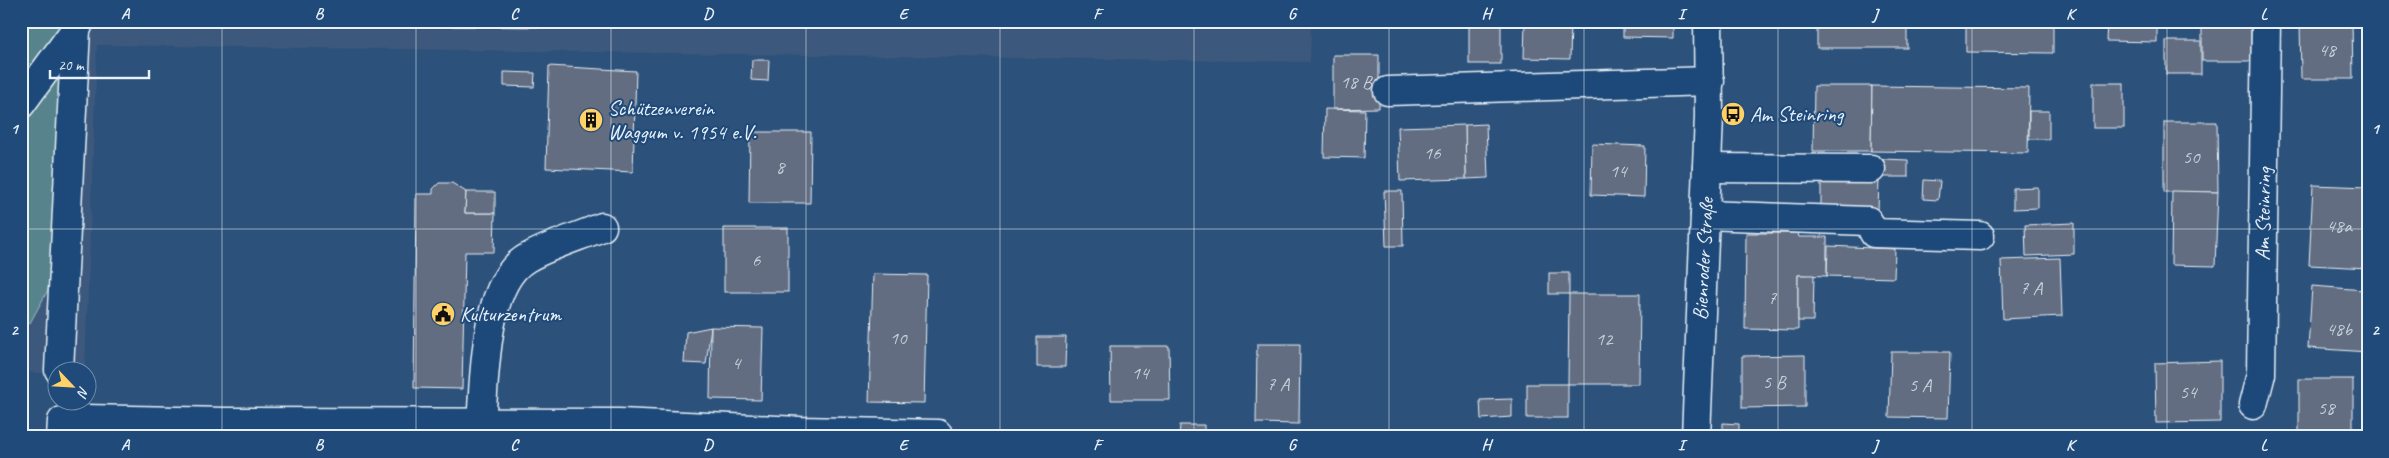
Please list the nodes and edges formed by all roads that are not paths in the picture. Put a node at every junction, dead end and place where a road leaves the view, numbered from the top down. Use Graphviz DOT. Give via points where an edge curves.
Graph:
graph roads {
  1 [pos="1708,21"];
  2 [pos="2266,21"];
  3 [pos="79,25"];
  4 [pos="1710,82"];
  5 [pos="1388,91"];
  6 [pos="21,104"];
  7 [pos="1707,168"];
  8 [pos="1872,169"];
  9 [pos="1705,215"];
  10 [pos="602,227"];
  11 [pos="1980,236"];
  12 [pos="60,360"];
  13 [pos="2253,405"];
  14 [pos="61,420"];
  15 [pos="481,423"];
  16 [pos="940,437"];
  17 [pos="1696,437"];
  1 -- 4 [label="street, Bienroder Straße"];
  2 -- 13 [label="street, Am Steinring" via="2261,374"];
  3 -- 6 [label="street"];
  3 -- 12 [label="street"];
  4 -- 5 [label="street"];
  4 -- 7 [label="street, Bienroder Straße"];
  7 -- 8 [label="street"];
  7 -- 9 [label="street, Bienroder Straße"];
  9 -- 11 [label="street" via="1868,221 1874,233"];
  9 -- 17 [label="street, Bienroder Straße"];
  10 -- 15 [label="street" via="526,259 506,279 491,322"];
  14 -- 15 [label="street"];
  15 -- 16 [label="street" via="619,423 800,432 938,434"];
}
